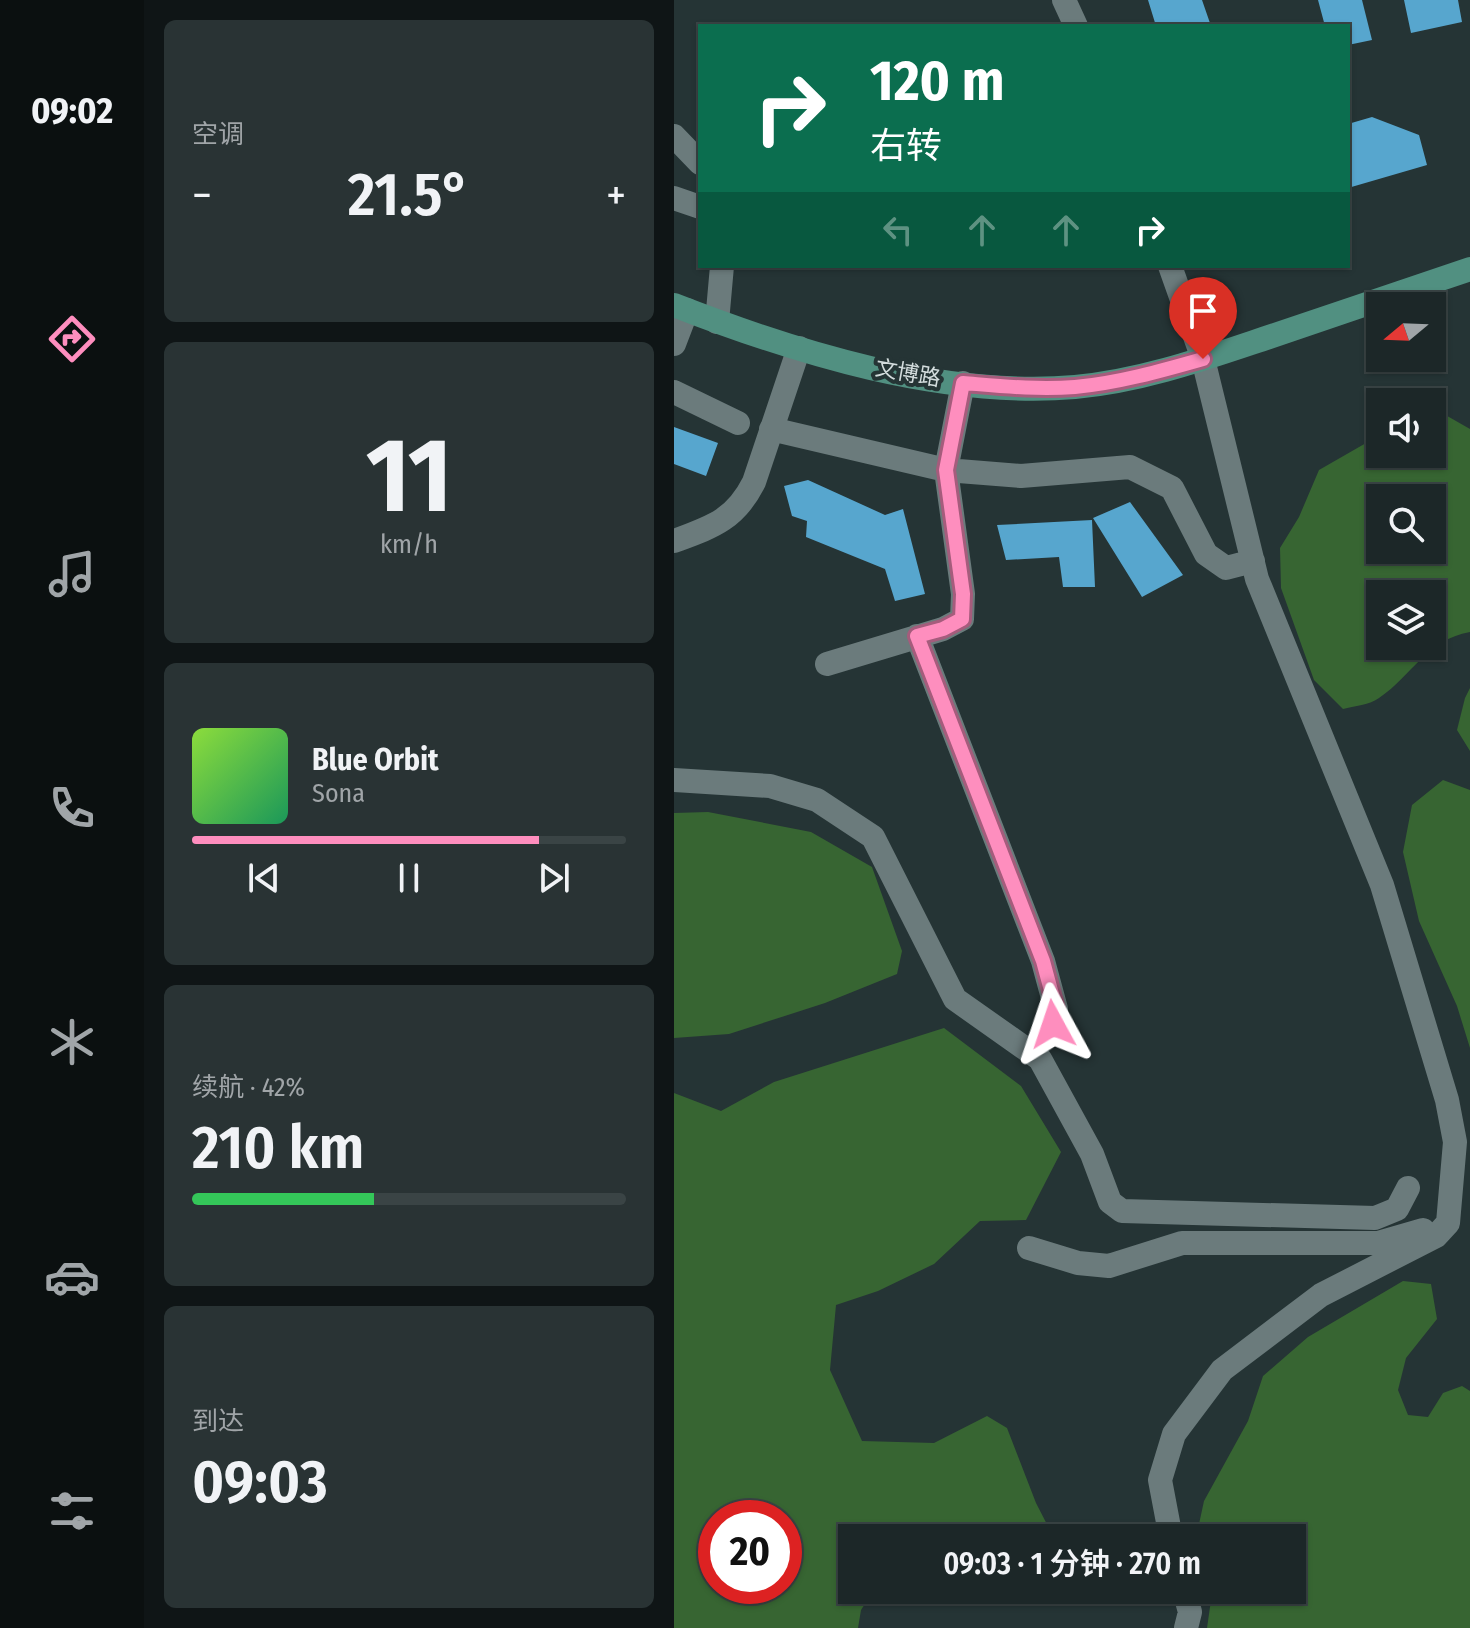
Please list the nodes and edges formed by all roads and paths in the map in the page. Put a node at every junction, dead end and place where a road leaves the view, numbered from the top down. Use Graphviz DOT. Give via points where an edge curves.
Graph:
graph roads {
  1 [pos="1064,0"];
  2 [pos="1075,24"];
  3 [pos="674,137"];
  4 [pos="698,161"];
  5 [pos="674,198"];
  6 [pos="698,206"];
  7 [pos="722,268"];
  8 [pos="1171,268"];
  9 [pos="1470,269"];
  10 [pos="680,307"];
  11 [pos="717,322"];
  12 [pos="674,344"];
  13 [pos="799,348"];
  14 [pos="1203,359"];
  15 [pos="963,383"];
  16 [pos="674,392"];
  17 [pos="738,423"];
  18 [pos="771,429"];
  19 [pos="946,470"];
  20 [pos="674,541"];
  21 [pos="1253,561"];
  22 [pos="917,636"];
  23 [pos="827,664"];
  24 [pos="674,780"];
  25 [pos="1030,1052"];
  26 [pos="1462,1142"];
  27 [pos="1408,1188"];
  28 [pos="1448,1223"];
  29 [pos="1029,1248"];
  30 [pos="1168,1524"];
  31 [pos="1188,1604"];
  32 [pos="1186,1628"];
  1 -- 2 [label="street"];
  3 -- 4 [label="street"];
  5 -- 6 [label="street"];
  7 -- 11 [label="street"];
  8 -- 14 [label="street"];
  9 -- 14 [label="main road, 文博路"];
  10 -- 11 [label="main road, 文博路"];
  10 -- 12 [label="street"];
  11 -- 13 [label="main road, 文博路"];
  13 -- 15 [label="main road, 文博路"];
  13 -- 18 [label="street"];
  14 -- 15 [label="main road, 文博路" via="1077,387"];
  14 -- 21 [label="street"];
  15 -- 19 [label="street"];
  16 -- 17 [label="street"];
  18 -- 19 [label="street"];
  18 -- 20 [label="street" via="743,503 717,525"];
  19 -- 21 [label="street" via="1021,476 1130,467 1172,488 1206,554 1226,568"];
  19 -- 22 [label="street" via="962,619"];
  21 -- 26 [label="street" via="1382,885"];
  22 -- 23 [label="street"];
  22 -- 25 [label="street" via="1043,961 1056,1009 1053,1024"];
  24 -- 25 [label="street" via="770,786 817,800 873,837 955,999"];
  25 -- 27 [label="street" via="1040,1059 1092,1154 1110,1202 1122,1211 1375,1218 1397,1209"];
  26 -- 28 [label="street"];
  28 -- 29 [label="street" via="1378,1243 1182,1243 1109,1266"];
  28 -- 30 [label="street" via="1436,1236 1321,1295 1222,1370 1174,1434 1160,1480"];
  31 -- 32 [label="street"];
}
